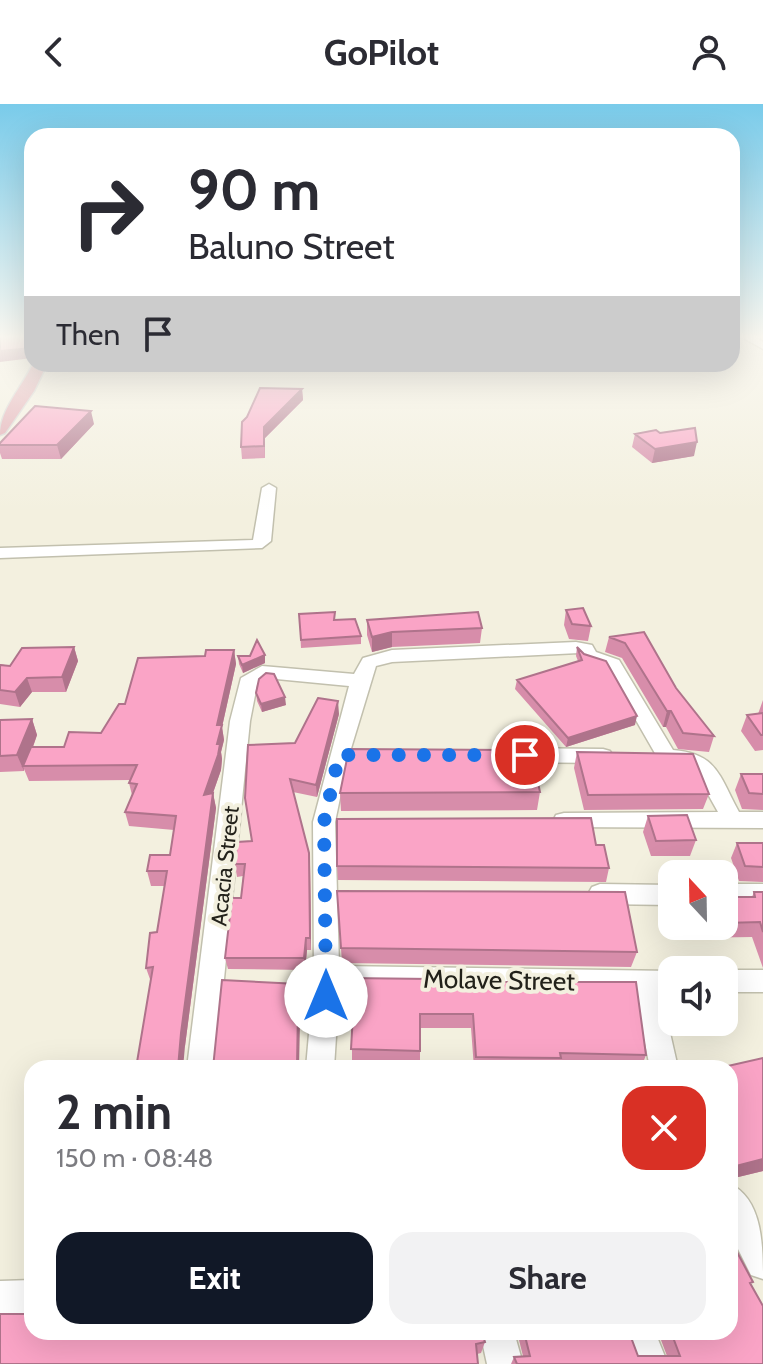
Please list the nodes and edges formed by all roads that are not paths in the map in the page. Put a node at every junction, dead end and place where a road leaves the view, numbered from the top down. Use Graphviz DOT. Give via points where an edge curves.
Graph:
graph roads {
  1 [pos="24,395"];
  2 [pos="0,430"];
  3 [pos="269,488"];
  4 [pos="0,553"];
  5 [pos="360,681"];
  6 [pos="339,755"];
  7 [pos="368,755"];
  8 [pos="484,755"];
  9 [pos="667,757"];
  10 [pos="733,820"];
  11 [pos="763,820"];
  12 [pos="544,821"];
  13 [pos="323,893"];
  14 [pos="354,893"];
  15 [pos="577,894"];
  16 [pos="738,894"];
  17 [pos="763,894"];
  18 [pos="658,895"];
  19 [pos="327,977"];
  20 [pos="738,981"];
  21 [pos="763,981"];
  22 [pos="658,982"];
  23 [pos="662,1036"];
  24 [pos="202,1060"];
  25 [pos="321,1060"];
  26 [pos="664,1060"];
  27 [pos="738,1215"];
  28 [pos="763,1263"];
  29 [pos="24,1297"];
  30 [pos="0,1298"];
  31 [pos="499,1340"];
  32 [pos="641,1340"];
  33 [pos="505,1364"];
  34 [pos="650,1364"];
  1 -- 2 [label="main road"];
  3 -- 4 [label="street" via="265,533 257,545"];
  5 -- 6 [label="street"];
  5 -- 9 [label="street" via="365,666 392,656 586,649 589,656 613,664"];
  5 -- 24 [label="street, Acacia Street" via="262,672 248,682"];
  6 -- 7 [label="street"];
  6 -- 13 [label="street"];
  8 -- 9 [label="street"];
  9 -- 10 [label="street" via="693,759 703,766"];
  10 -- 11 [label="street"];
  10 -- 12 [label="street"];
  13 -- 14 [label="street"];
  13 -- 19 [label="street"];
  15 -- 18 [label="street"];
  16 -- 17 [label="street"];
  19 -- 22 [label="street, Molave Street"];
  19 -- 25 [label="street"];
  20 -- 21 [label="street"];
  23 -- 26 [label="street"];
  27 -- 28 [label="street"];
  29 -- 30 [label="street"];
  31 -- 33 [label="street"];
  32 -- 34 [label="street"];
}
